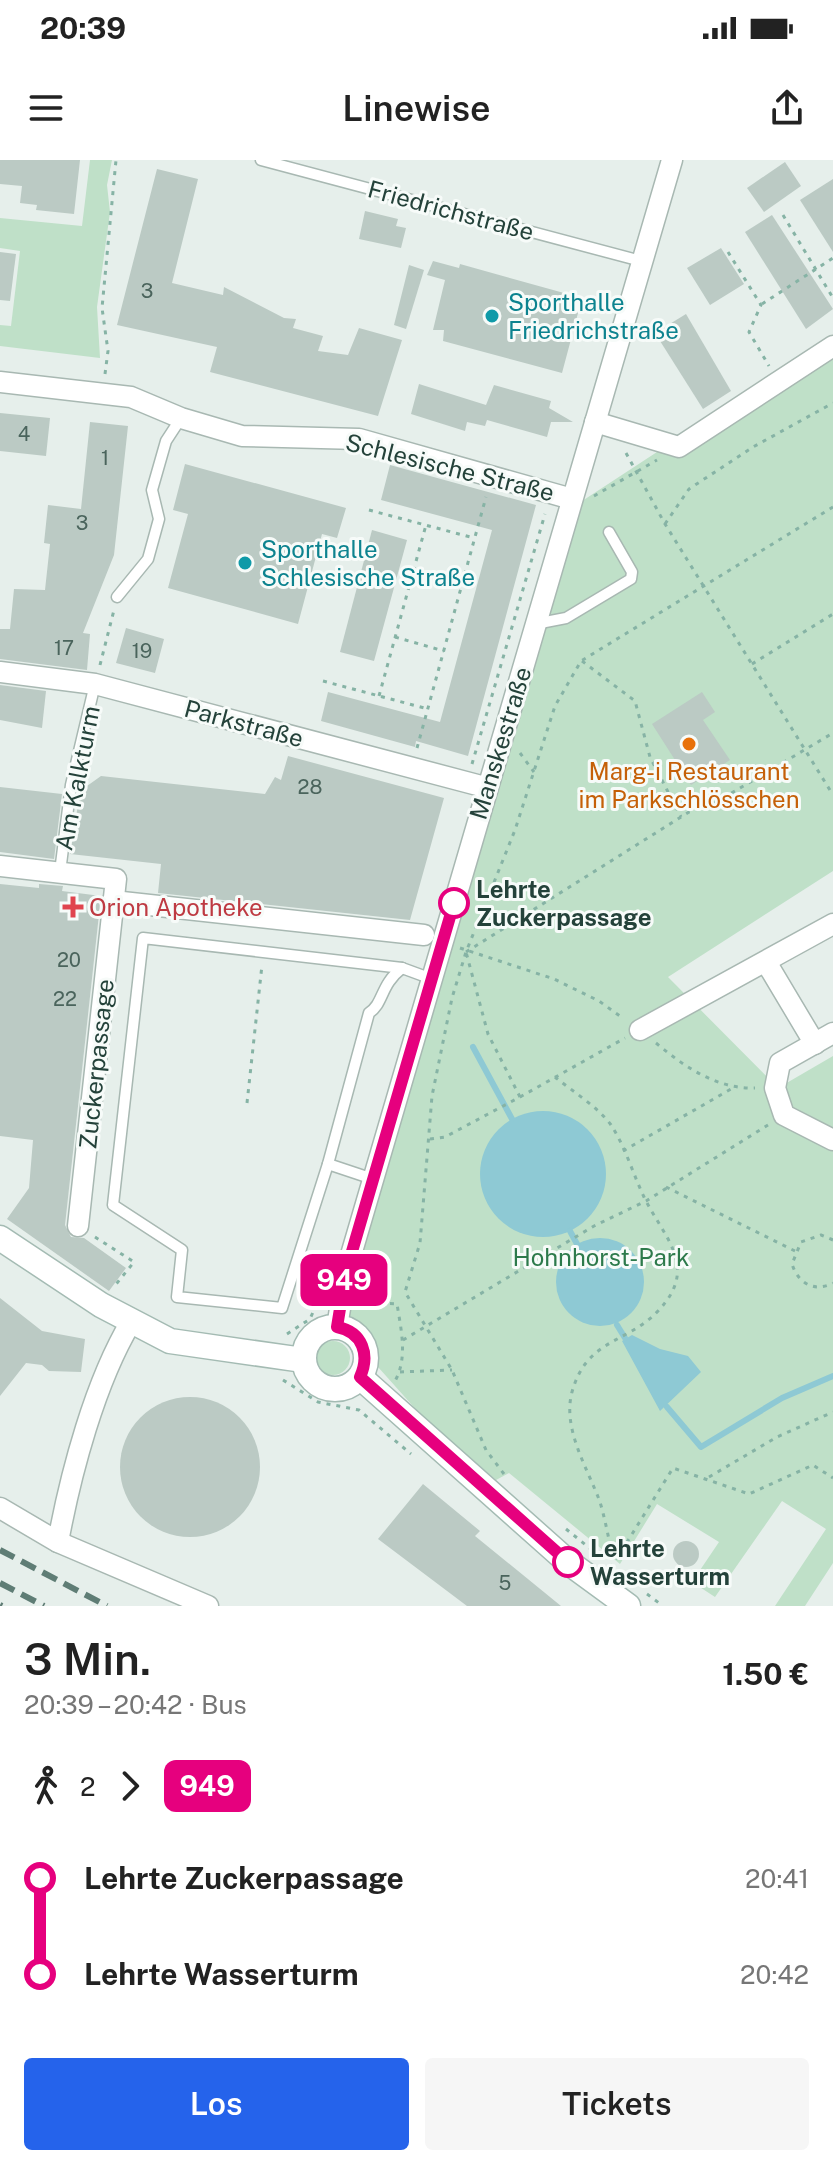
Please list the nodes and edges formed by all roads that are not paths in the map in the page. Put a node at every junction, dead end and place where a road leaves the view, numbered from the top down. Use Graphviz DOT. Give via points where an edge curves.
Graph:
graph roads {
  1 [pos="261,160"];
  2 [pos="672,160"];
  3 [pos="641,261"];
  4 [pos="833,346"];
  5 [pos="0,382"];
  6 [pos="181,418"];
  7 [pos="603,424"];
  8 [pos="571,504"];
  9 [pos="609,532"];
  10 [pos="117,597"];
  11 [pos="535,624"];
  12 [pos="0,672"];
  13 [pos="95,684"];
  14 [pos="485,787"];
  15 [pos="0,866"];
  16 [pos="60,872"];
  17 [pos="113,901"];
  18 [pos="833,924"];
  19 [pos="424,935"];
  20 [pos="766,962"];
  21 [pos="402,968"];
  22 [pos="432,979"];
  23 [pos="640,1030"];
  24 [pos="824,1038"];
  25 [pos="833,1140"];
  26 [pos="328,1164"];
  27 [pos="373,1179"];
  28 [pos="78,1226"];
  29 [pos="0,1238"];
  30 [pos="131,1322"];
  31 [pos="337,1327"];
  32 [pos="303,1360"];
  33 [pos="360,1377"];
  34 [pos="0,1508"];
  35 [pos="58,1542"];
  36 [pos="635,1598"];
  37 [pos="208,1606"];
  1 -- 3 [label="lane, Friedrichstraße"];
  2 -- 3 [label="street, Manskestraße"];
  3 -- 7 [label="street, Manskestraße"];
  4 -- 7 [label="street" via="679,447"];
  5 -- 6 [label="street, Schlesische Straße" via="131,397"];
  6 -- 8 [label="street, Schlesische Straße" via="242,436 359,439"];
  6 -- 10 [label="lane" via="166,441 152,490 159,519 148,559"];
  7 -- 8 [label="street, Manskestraße"];
  8 -- 11 [label="street, Manskestraße"];
  9 -- 11 [label="lane" via="631,579 566,618"];
  11 -- 14 [label="street, Manskestraße"];
  12 -- 13 [label="street, Parkstraße"];
  13 -- 14 [label="street, Parkstraße"];
  13 -- 16 [label="lane, Am Kalkturm" via="71,785"];
  14 -- 22 [label="street, Manskestraße"];
  15 -- 16 [label="street"];
  16 -- 17 [label="street" via="116,879"];
  17 -- 19 [label="street"];
  17 -- 28 [label="street, Zuckerpassage"];
  18 -- 20 [label="street"];
  20 -- 23 [label="street"];
  20 -- 24 [label="street"];
  21 -- 22 [label="lane"];
  21 -- 26 [label="lane" via="387,980 376,1009 369,1013"];
  21 -- 26 [label="lane" via="143,938 113,1205 182,1250 177,1297 282,1308"];
  22 -- 27 [label="street, Manskestraße"];
  24 -- 25 [label="street" via="780,1063 775,1088 784,1115"];
  26 -- 27 [label="lane"];
  27 -- 31 [label="street, Manskestraße"];
  29 -- 30 [label="street"];
  30 -- 32 [label="street" via="195,1347"];
  30 -- 35 [label="street" via="100,1387"];
  31 -- 32 [label="street" via="311,1338"];
  31 -- 33 [label="street" via="361,1342 366,1355"];
  32 -- 33 [label="street" via="311,1378 326,1389 346,1387"];
  33 -- 36 [label="street" via="608,1571"];
  34 -- 35 [label="street"];
  35 -- 37 [label="street"];
}
